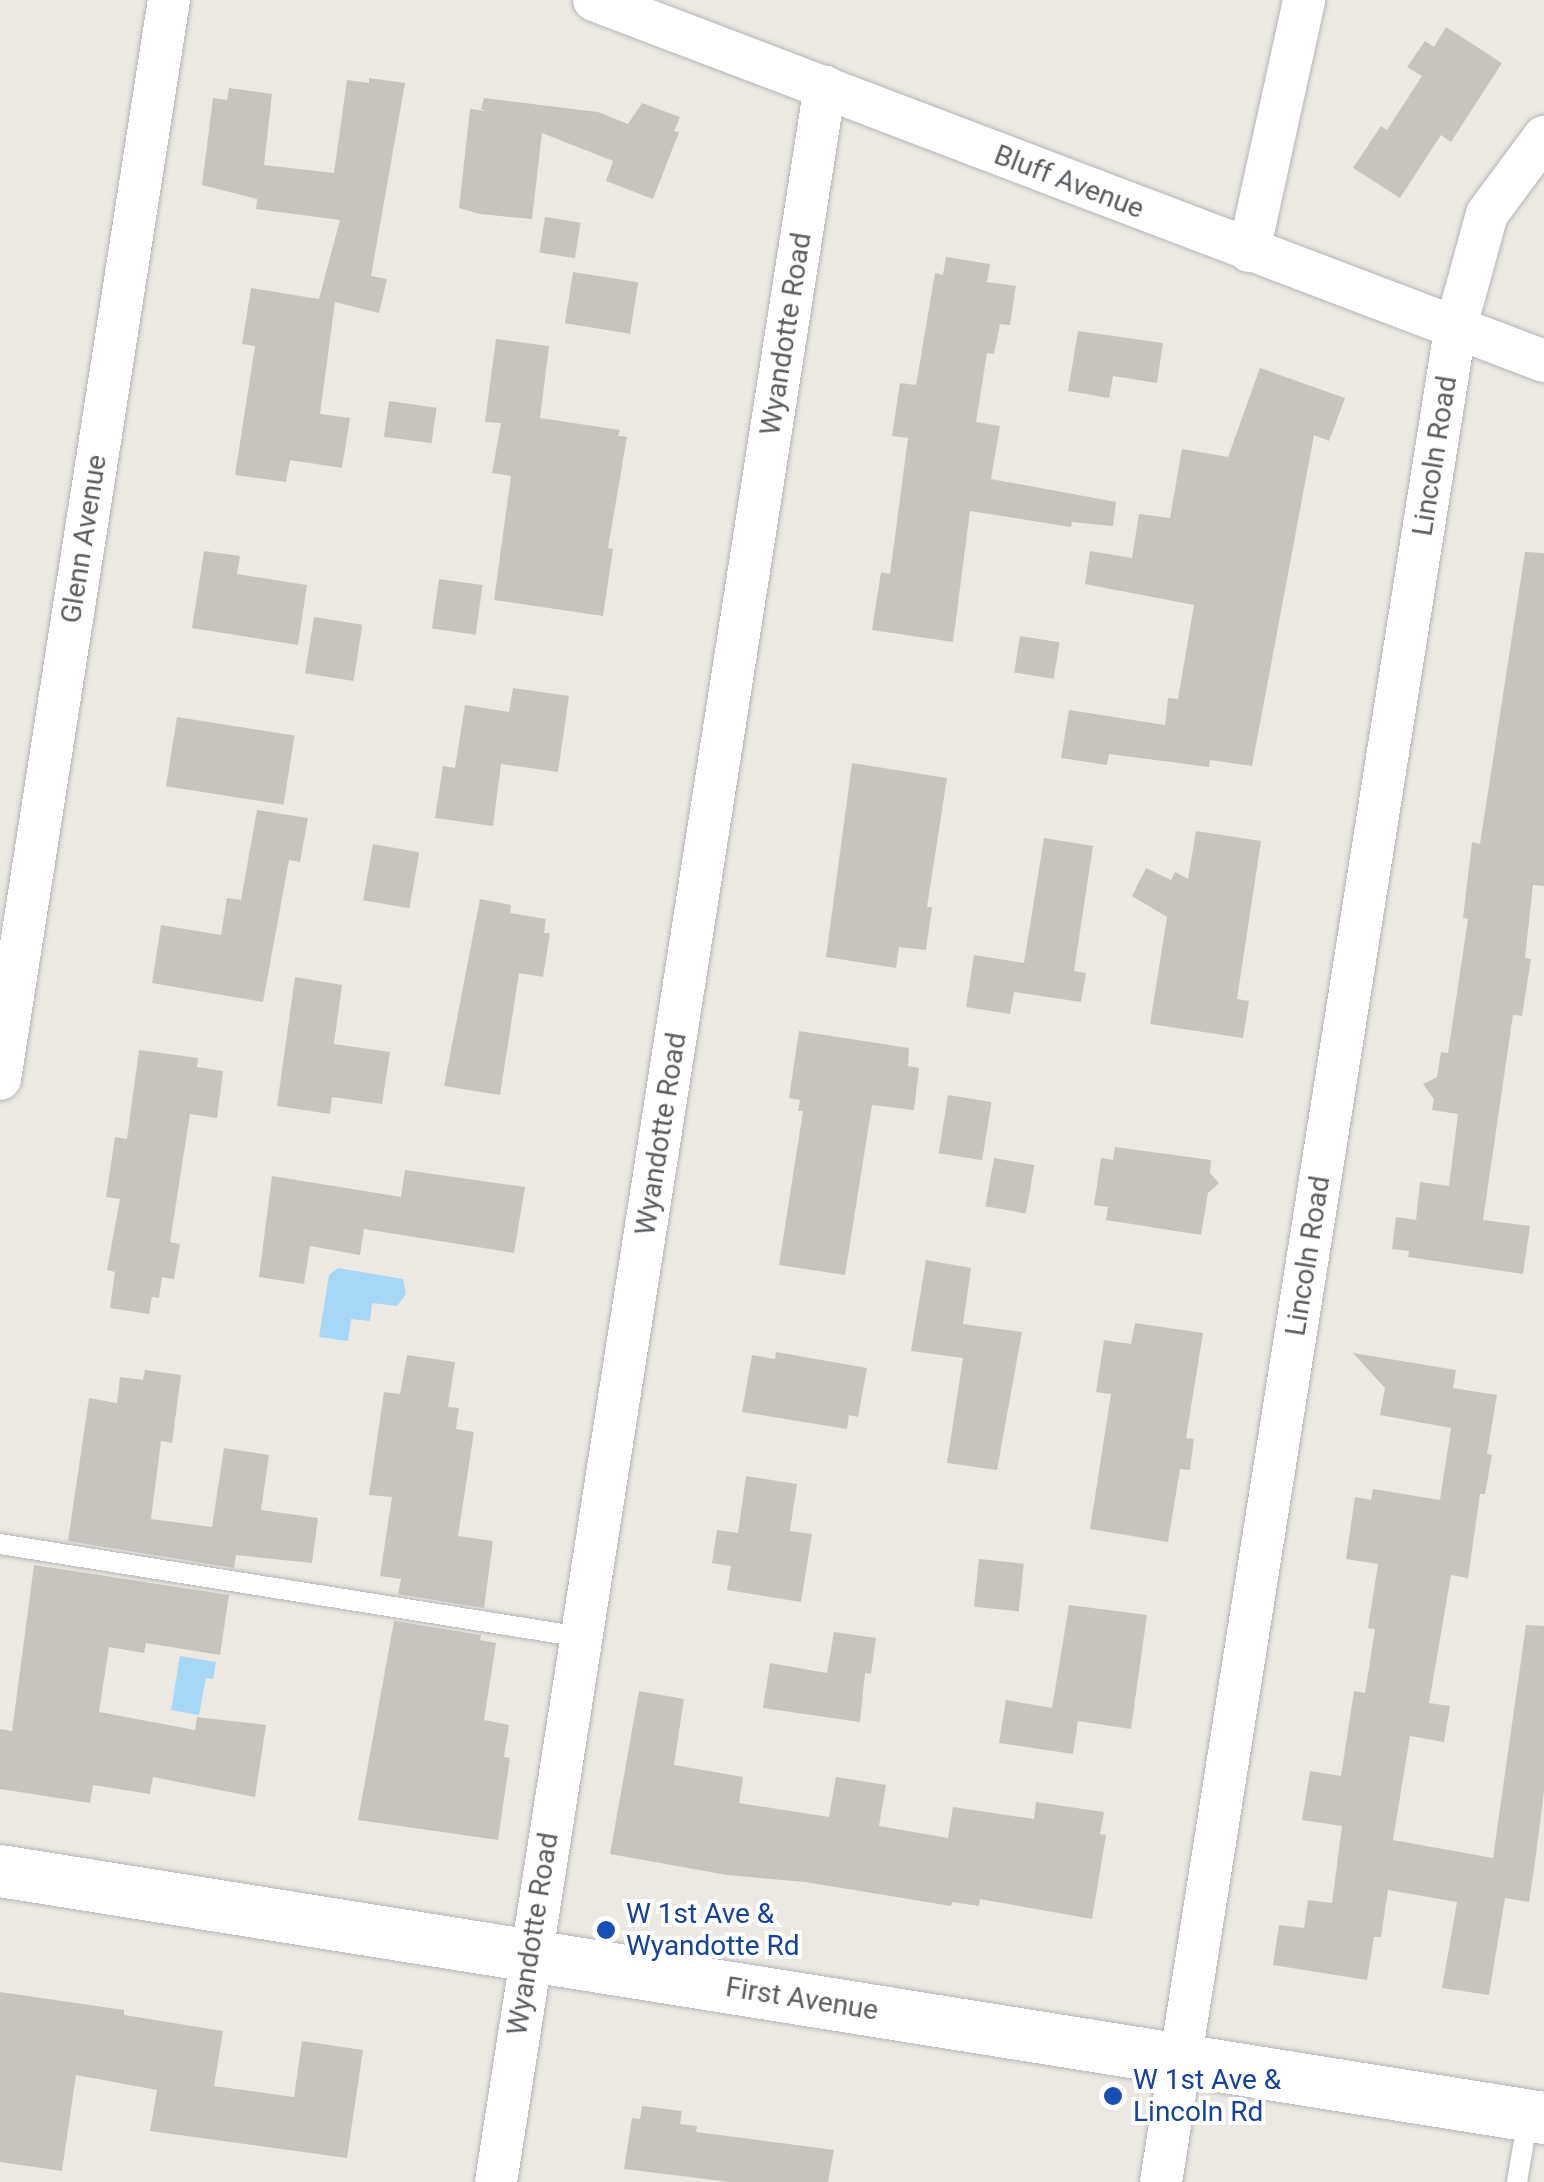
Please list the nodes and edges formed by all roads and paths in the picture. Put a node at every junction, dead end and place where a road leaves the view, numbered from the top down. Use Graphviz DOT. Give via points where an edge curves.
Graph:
graph roads {
  1 [pos="169,0"];
  2 [pos="597,0"];
  3 [pos="1304,0"];
  4 [pos="826,87"];
  5 [pos="1544,137"];
  6 [pos="1249,251"];
  7 [pos="1455,330"];
  8 [pos="1544,362"];
  9 [pos="0,1078"];
  10 [pos="0,1544"];
  11 [pos="581,1636"];
  12 [pos="0,1870"];
  13 [pos="530,1955"];
  14 [pos="1181,2058"];
  15 [pos="1536,2117"];
  16 [pos="496,2182"];
  17 [pos="1161,2182"];
  18 [pos="1517,2182"];
  1 -- 9 [label="street, Glenn Avenue"];
  2 -- 4 [label="street, Bluff Avenue"];
  3 -- 6 [label="street"];
  4 -- 6 [label="street, Bluff Avenue"];
  4 -- 11 [label="street, Wyandotte Road"];
  5 -- 7 [label="street, Lincoln Road" via="1487,214"];
  6 -- 7 [label="street, Bluff Avenue"];
  7 -- 8 [label="street, Bluff Avenue"];
  7 -- 14 [label="street, Lincoln Road"];
  10 -- 11 [label="lane"];
  11 -- 13 [label="street, Wyandotte Road"];
  12 -- 13 [label="street, First Avenue"];
  13 -- 14 [label="street, First Avenue"];
  13 -- 16 [label="street, Wyandotte Road"];
  14 -- 15 [label="street, First Avenue"];
  14 -- 17 [label="street, Lincoln Road"];
  15 -- 18 [label="lane"];
}
